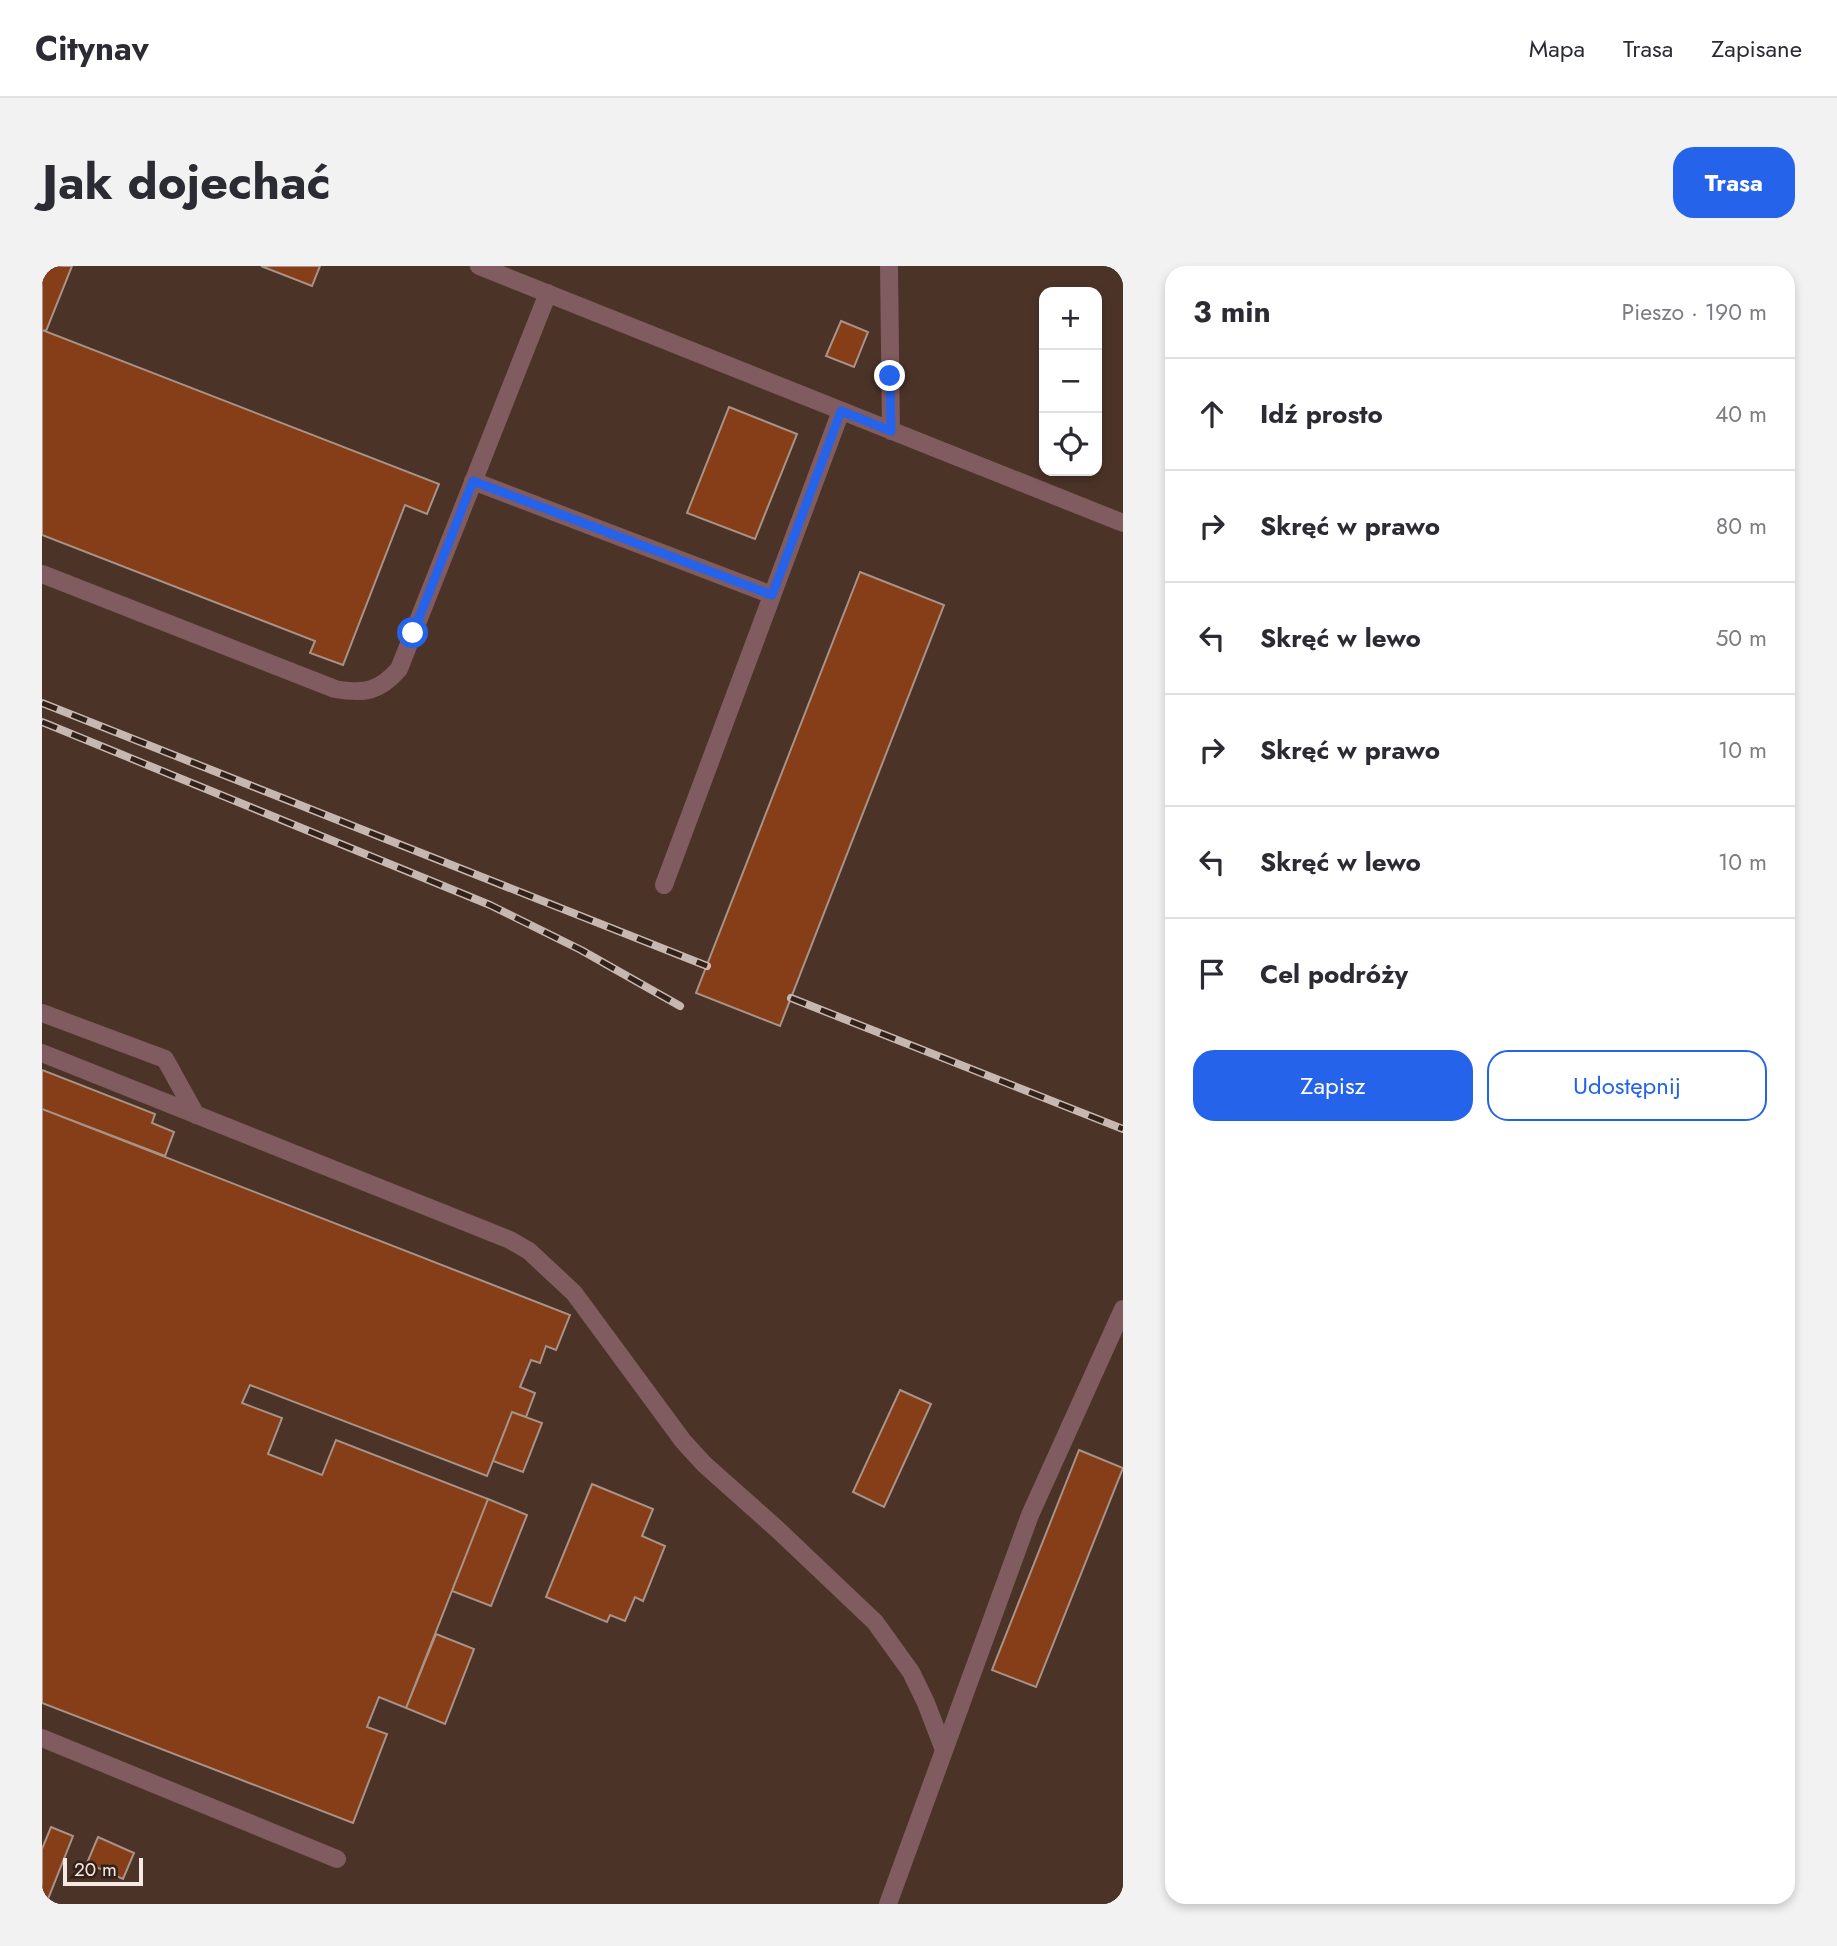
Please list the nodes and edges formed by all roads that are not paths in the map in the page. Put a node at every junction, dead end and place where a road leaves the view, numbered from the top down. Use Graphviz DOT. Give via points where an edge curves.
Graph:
graph roads {
  1 [pos="479,266"];
  2 [pos="889,266"];
  3 [pos="548,293"];
  4 [pos="841,411"];
  5 [pos="891,431"];
  6 [pos="473,481"];
  7 [pos="1123,523"];
  8 [pos="42,574"];
  9 [pos="772,595"];
  10 [pos="664,885"];
  11 [pos="42,1013"];
  12 [pos="42,1053"];
  13 [pos="196,1115"];
  14 [pos="1123,1309"];
  15 [pos="42,1738"];
  16 [pos="944,1750"];
  17 [pos="337,1859"];
  18 [pos="888,1904"];
  1 -- 3 [label="lane"];
  2 -- 5 [label="lane"];
  3 -- 4 [label="lane"];
  3 -- 6 [label="lane"];
  4 -- 5 [label="lane"];
  4 -- 9 [label="lane"];
  5 -- 7 [label="lane"];
  6 -- 8 [label="lane" via="399,669 386,684 369,690 335,689"];
  6 -- 9 [label="lane"];
  9 -- 10 [label="lane"];
  11 -- 13 [label="lane" via="165,1059"];
  12 -- 13 [label="lane"];
  13 -- 16 [label="lane" via="510,1240 552,1270 704,1464 875,1622 911,1672"];
  14 -- 16 [label="lane" via="1030,1515"];
  15 -- 17 [label="lane"];
  16 -- 18 [label="lane"];
}
